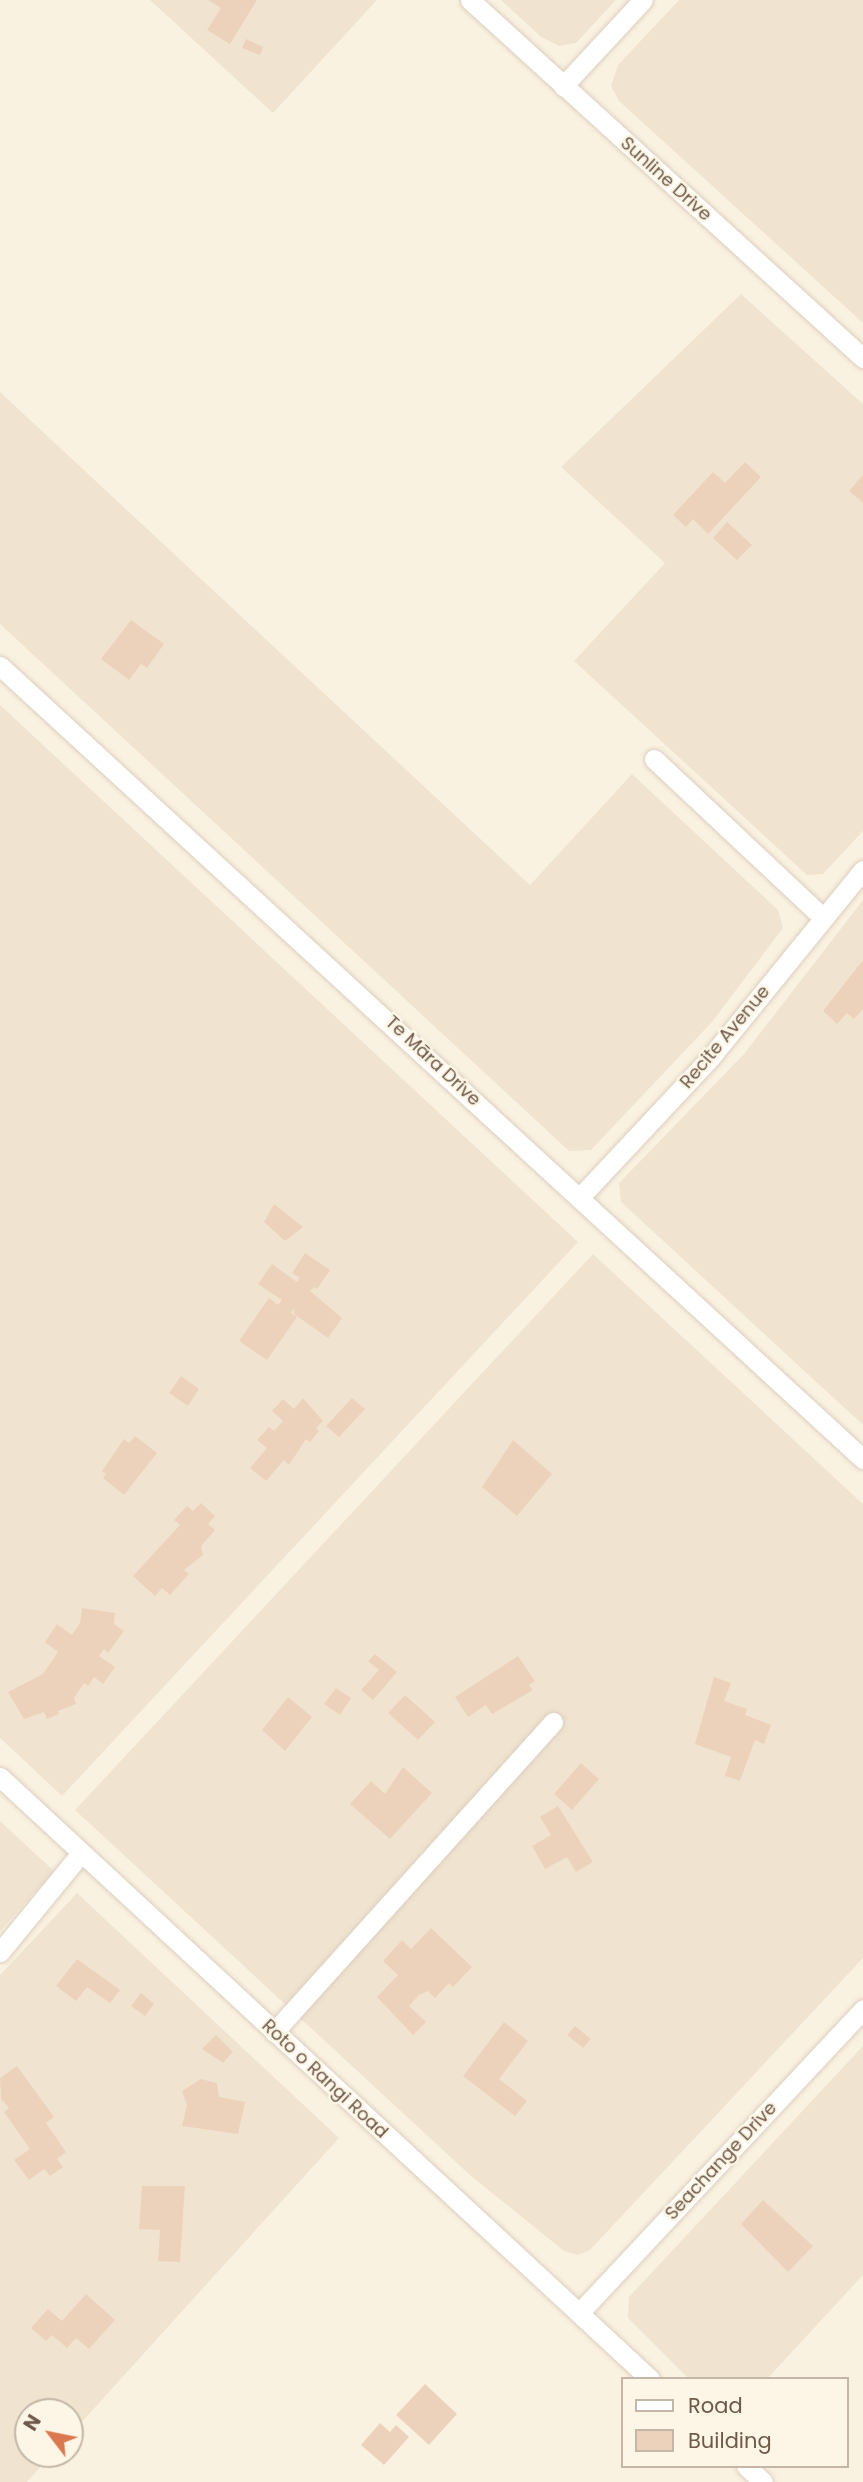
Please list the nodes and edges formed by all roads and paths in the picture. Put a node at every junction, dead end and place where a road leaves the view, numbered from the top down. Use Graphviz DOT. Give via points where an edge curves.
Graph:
graph roads {
  1 [pos="470,0"];
  2 [pos="643,0"];
  3 [pos="564,86"];
  4 [pos="863,358"];
  5 [pos="0,666"];
  6 [pos="654,759"];
  7 [pos="863,870"];
  8 [pos="822,917"];
  9 [pos="580,1197"];
  10 [pos="863,1459"];
  11 [pos="553,1722"];
  12 [pos="0,1777"];
  13 [pos="81,1853"];
  14 [pos="0,1952"];
  15 [pos="863,2009"];
  16 [pos="274,2032"];
  17 [pos="579,2313"];
  18 [pos="648,2377"];
  19 [pos="748,2468"];
  20 [pos="763,2482"];
  1 -- 3 [label="street, Sunline Drive"];
  2 -- 3 [label="street"];
  3 -- 4 [label="street, Sunline Drive"];
  5 -- 9 [label="street, Te Māra Drive"];
  6 -- 8 [label="street"];
  7 -- 8 [label="street, Recite Avenue"];
  8 -- 9 [label="street, Recite Avenue" via="719,1047"];
  9 -- 10 [label="street, Te Māra Drive"];
  11 -- 16 [label="street"];
  12 -- 13 [label="street, Roto o Rangi Road"];
  13 -- 14 [label="street"];
  13 -- 16 [label="street, Roto o Rangi Road"];
  15 -- 17 [label="street, Seachange Drive"];
  16 -- 17 [label="street, Roto o Rangi Road"];
  17 -- 18 [label="street, Roto o Rangi Road"];
  19 -- 20 [label="street"];
}
